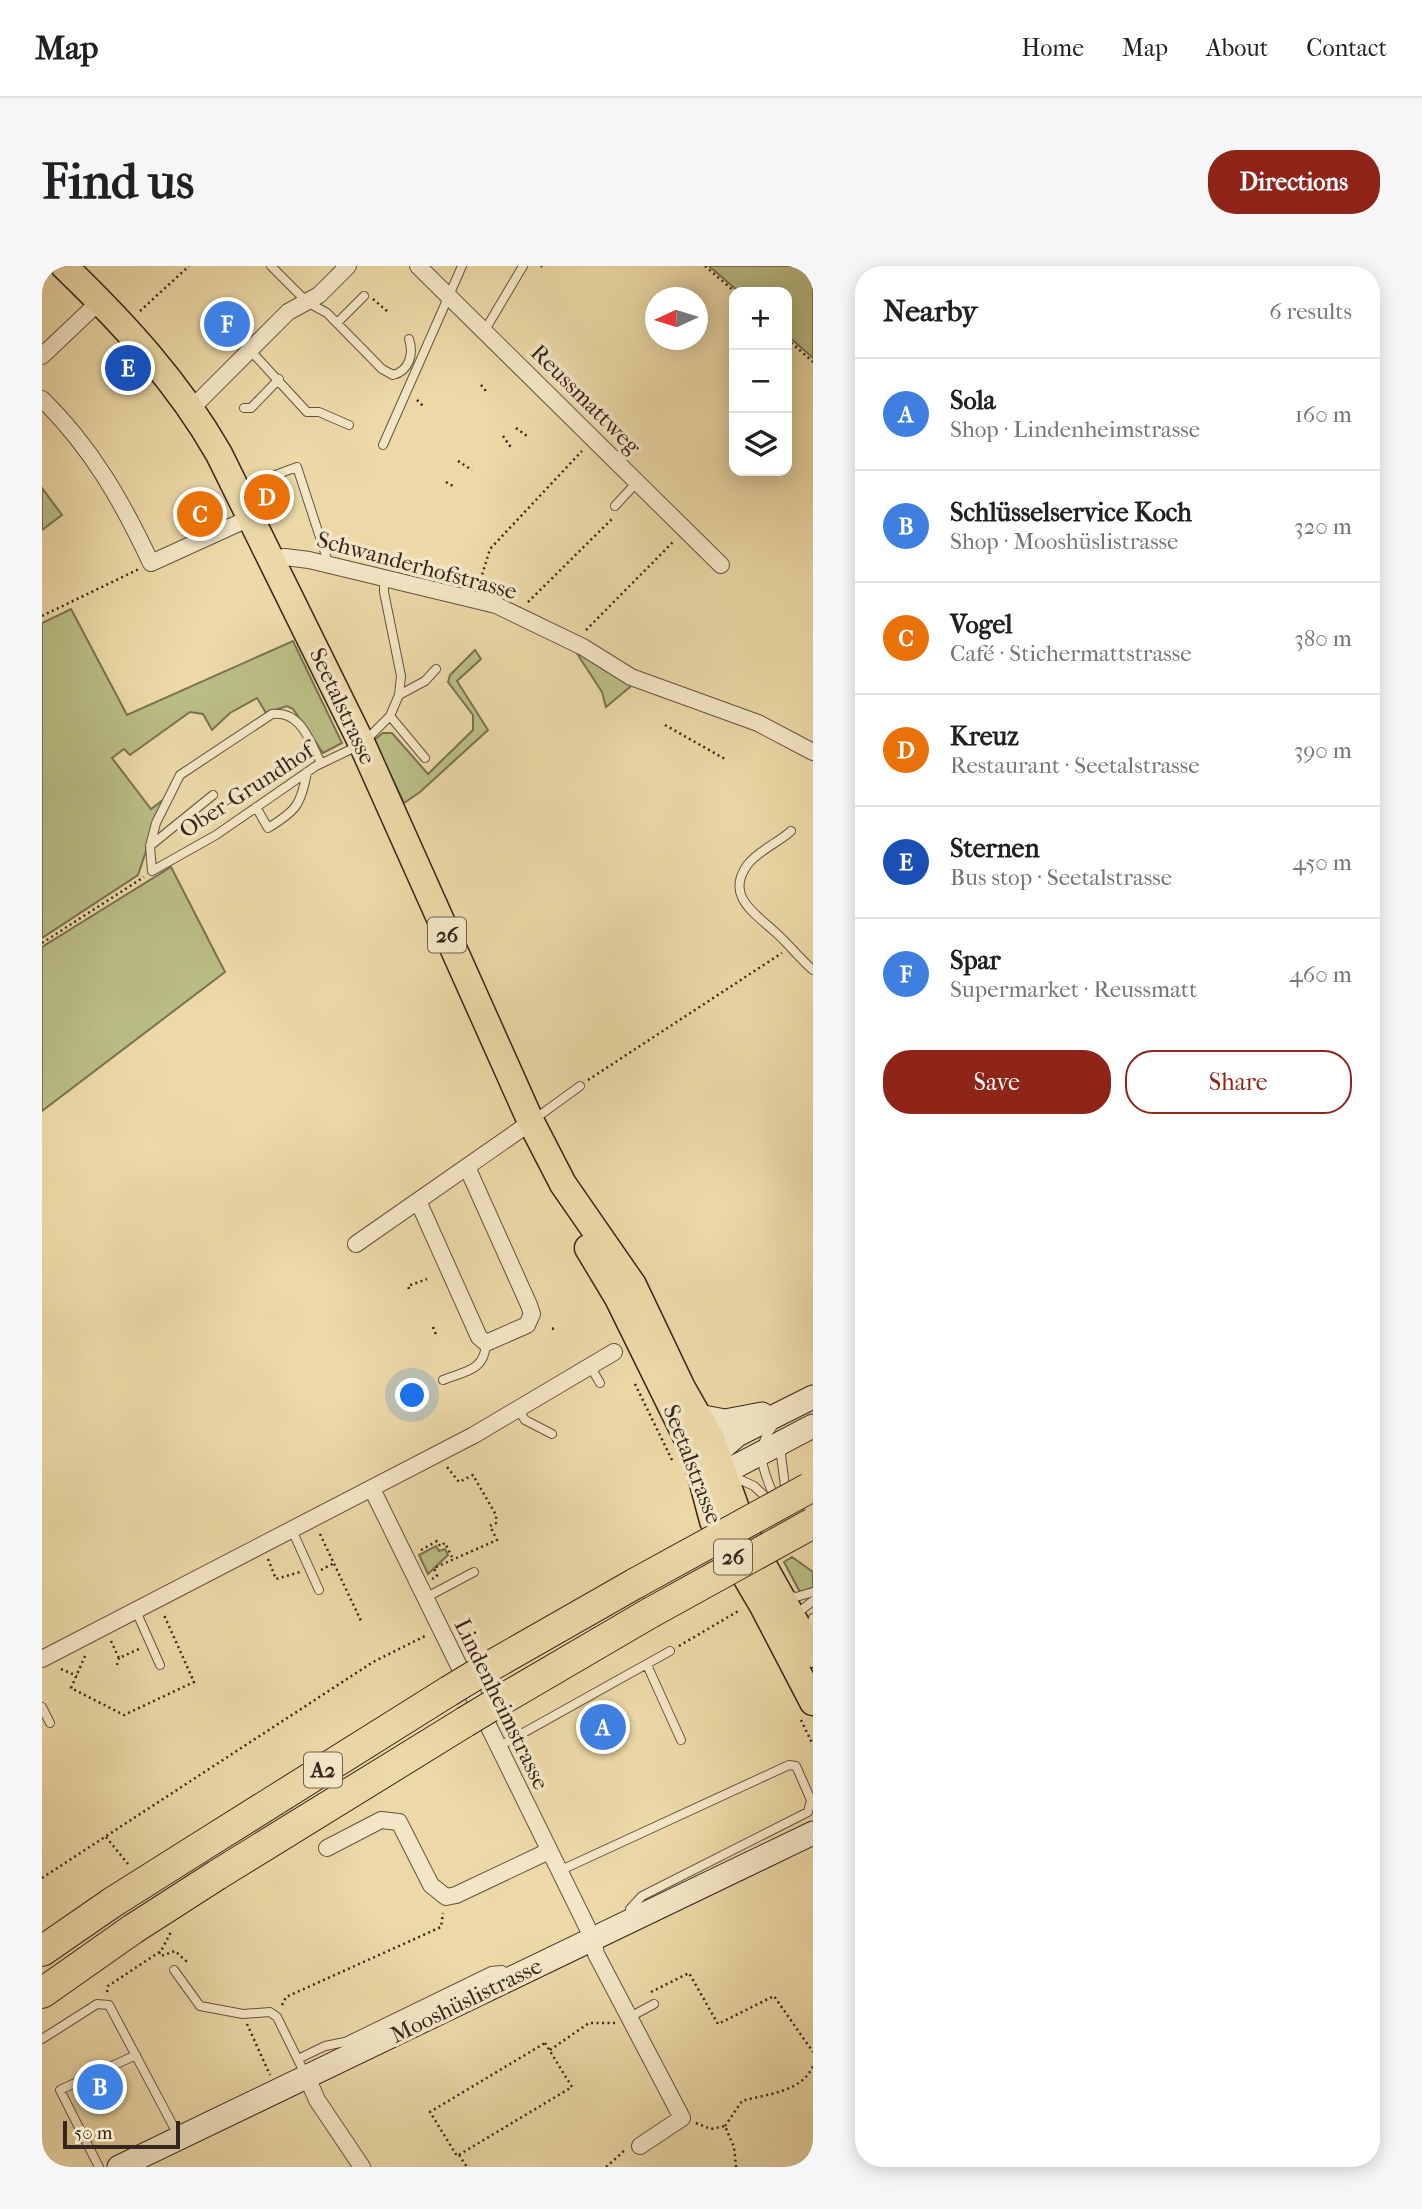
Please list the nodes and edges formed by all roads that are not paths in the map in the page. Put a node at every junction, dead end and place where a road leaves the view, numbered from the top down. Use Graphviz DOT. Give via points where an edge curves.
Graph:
graph roads {
  1 [pos="64,266"];
  2 [pos="271,266"];
  3 [pos="348,266"];
  4 [pos="418,266"];
  5 [pos="462,266"];
  6 [pos="523,266"];
  7 [pos="449,295"];
  8 [pos="364,296"];
  9 [pos="100,301"];
  10 [pos="307,302"];
  11 [pos="337,323"];
  12 [pos="485,330"];
  13 [pos="409,339"];
  14 [pos="250,350"];
  15 [pos="42,356"];
  16 [pos="279,380"];
  17 [pos="42,399"];
  18 [pos="192,408"];
  19 [pos="244,408"];
  20 [pos="349,425"];
  21 [pos="383,445"];
  22 [pos="637,482"];
  23 [pos="237,490"];
  24 [pos="616,509"];
  25 [pos="252,517"];
  26 [pos="273,559"];
  27 [pos="329,565"];
  28 [pos="721,565"];
  29 [pos="384,579"];
  30 [pos="436,669"];
  31 [pos="399,695"];
  32 [pos="390,716"];
  33 [pos="362,744"];
  34 [pos="813,752"];
  35 [pos="425,758"];
  36 [pos="321,763"];
  37 [pos="307,772"];
  38 [pos="213,795"];
  39 [pos="256,807"];
  40 [pos="791,831"];
  41 [pos="150,846"];
  42 [pos="813,970"];
  43 [pos="580,1086"];
  44 [pos="531,1122"];
  45 [pos="467,1167"];
  46 [pos="562,1184"];
  47 [pos="418,1201"];
  48 [pos="356,1244"];
  49 [pos="486,1343"];
  50 [pos="614,1352"];
  51 [pos="590,1366"];
  52 [pos="443,1380"];
  53 [pos="600,1383"];
  54 [pos="813,1397"];
  55 [pos="518,1409"];
  56 [pos="786,1410"];
  57 [pos="698,1416"];
  58 [pos="813,1426"];
  59 [pos="552,1434"];
  60 [pos="785,1441"];
  61 [pos="760,1455"];
  62 [pos="713,1464"];
  63 [pos="372,1489"];
  64 [pos="798,1511"];
  65 [pos="292,1530"];
  66 [pos="474,1572"];
  67 [pos="319,1590"];
  68 [pos="778,1592"];
  69 [pos="813,1592"];
  70 [pos="425,1598"];
  71 [pos="136,1611"];
  72 [pos="804,1628"];
  73 [pos="670,1651"];
  74 [pos="42,1659"];
  75 [pos="160,1665"];
  76 [pos="647,1665"];
  77 [pos="813,1702"];
  78 [pos="42,1707"];
  79 [pos="50,1723"];
  80 [pos="681,1740"];
  81 [pos="498,1746"];
  82 [pos="780,1828"];
  83 [pos="808,1835"];
  84 [pos="327,1848"];
  85 [pos="550,1851"];
  86 [pos="559,1871"];
  87 [pos="635,1920"];
  88 [pos="593,1939"];
  89 [pos="42,1951"];
  90 [pos="174,1970"];
  91 [pos="42,1993"];
  92 [pos="653,2004"];
  93 [pos="627,2011"];
  94 [pos="42,2039"];
  95 [pos="135,2055"];
  96 [pos="302,2068"];
  97 [pos="180,2138"];
  98 [pos="640,2146"];
  99 [pos="357,2165"];
  100 [pos="99,2167"];
  101 [pos="119,2167"];
  1 -- 9 [label="main road, Seetalstrasse / 26"];
  2 -- 10 [label="lane"];
  3 -- 10 [label="street"];
  4 -- 7 [label="street, Reussmattweg"];
  5 -- 7 [label="lane"];
  6 -- 12 [label="lane"];
  7 -- 12 [label="street, Reussmattweg"];
  7 -- 21 [label="lane"];
  8 -- 11 [label="lane"];
  9 -- 15 [label="street"];
  9 -- 18 [label="main road, Seetalstrasse / 26"];
  10 -- 11 [label="lane"];
  10 -- 14 [label="street" via="288,312"];
  11 -- 13 [label="lane" via="393,375 407,366 412,348"];
  12 -- 22 [label="street, Reussmattweg"];
  14 -- 16 [label="lane"];
  14 -- 18 [label="street"];
  16 -- 19 [label="lane" via="251,408"];
  16 -- 20 [label="lane" via="307,412"];
  17 -- 25 [label="street" via="100,466 151,563"];
  18 -- 23 [label="main road, Seetalstrasse / 26"];
  22 -- 24 [label="lane"];
  22 -- 28 [label="street, Reussmattweg"];
  23 -- 25 [label="main road, Seetalstrasse / 26"];
  23 -- 27 [label="lane" via="297,467"];
  25 -- 26 [label="main road, Seetalstrasse / 26"];
  26 -- 27 [label="street, Schwanderhofstrasse" via="297,557"];
  26 -- 33 [label="main road, Seetalstrasse / 26"];
  27 -- 29 [label="street, Schwanderhofstrasse"];
  29 -- 31 [label="lane" via="398,653"];
  29 -- 34 [label="street, Schwanderhofstrasse" via="516,614 631,677 758,723"];
  30 -- 31 [label="lane"];
  31 -- 32 [label="lane"];
  32 -- 33 [label="lane"];
  32 -- 35 [label="lane"];
  33 -- 36 [label="lane, Ober-Grundhof"];
  33 -- 44 [label="main road, Seetalstrasse / 26"];
  36 -- 37 [label="lane, Ober-Grundhof"];
  36 -- 41 [label="lane" via="296,720 289,714 272,714 180,775 156,822"];
  37 -- 39 [label="lane, Ober-Grundhof"];
  37 -- 39 [label="lane" via="298,807 290,814 268,828"];
  38 -- 41 [label="lane"];
  39 -- 41 [label="lane, Ober-Grundhof" via="152,872"];
  40 -- 42 [label="lane" via="749,862 739,885 740,897 748,911"];
  43 -- 44 [label="lane"];
  44 -- 45 [label="street"];
  44 -- 46 [label="main road, Seetalstrasse / 26"];
  45 -- 47 [label="street"];
  45 -- 49 [label="street" via="532,1314 527,1325"];
  46 -- 57 [label="main road, Seetalstrasse / 26" via="632,1286"];
  46 -- 62 [label="main road, Seetalstrasse / 26" via="572,1217"];
  47 -- 48 [label="street"];
  47 -- 49 [label="street" via="479,1337"];
  49 -- 52 [label="lane" via="479,1366"];
  50 -- 51 [label="street"];
  51 -- 53 [label="lane"];
  51 -- 55 [label="street"];
  54 -- 56 [label="street"];
  55 -- 59 [label="lane" via="525,1420"];
  55 -- 63 [label="street"];
  56 -- 57 [label="street" via="725,1421"];
  56 -- 61 [label="lane" via="764,1438"];
  56 -- 62 [label="street" via="737,1435"];
  57 -- 62 [label="main road, Seetalstrasse / 26"];
  58 -- 60 [label="street"];
  60 -- 61 [label="street"];
  60 -- 64 [label="lane" via="781,1455"];
  61 -- 62 [label="street"];
  61 -- 64 [label="lane"];
  62 -- 64 [label="lane"];
  62 -- 68 [label="main road, Seetalstrasse / 26"];
  62 -- 72 [label="main road, Seetalstrasse / 26" via="713,1521"];
  63 -- 65 [label="street"];
  63 -- 70 [label="street, Lindenheimstrasse"];
  64 -- 89 [label="highway, A2, bridge" via="636,1583 487,1668"];
  64 -- 91 [label="highway, A2, bridge" via="650,1614 218,1875"];
  65 -- 67 [label="lane"];
  65 -- 71 [label="street"];
  66 -- 70 [label="lane"];
  68 -- 69 [label="lane" via="796,1597"];
  68 -- 72 [label="main road, Seetalstrasse / 26"];
  70 -- 81 [label="street, Lindenheimstrasse"];
  71 -- 74 [label="street"];
  71 -- 75 [label="lane"];
  72 -- 77 [label="main road, Seetalstrasse / 26"];
  73 -- 76 [label="lane"];
  76 -- 80 [label="lane"];
  76 -- 81 [label="lane"];
  78 -- 79 [label="lane"];
  81 -- 85 [label="street, Lindenheimstrasse"];
  82 -- 83 [label="lane"];
  82 -- 86 [label="lane" via="808,1812 811,1800 796,1766 789,1765"];
  82 -- 87 [label="lane" via="642,1896 630,1909"];
  83 -- 87 [label="street, Mooshüslistrasse"];
  84 -- 85 [label="street" via="381,1821 399,1822 431,1885 446,1897"];
  85 -- 86 [label="street, Lindenheimstrasse"];
  86 -- 88 [label="street, Lindenheimstrasse"];
  87 -- 88 [label="street, Mooshüslistrasse"];
  88 -- 93 [label="street, Lindenheimstrasse" via="596,1954"];
  88 -- 96 [label="street, Mooshüslistrasse"];
  90 -- 96 [label="lane" via="200,2006 243,2014 263,2011 277,2017"];
  92 -- 93 [label="lane"];
  93 -- 98 [label="street, Lindenheimstrasse" via="682,2118"];
  94 -- 95 [label="lane" via="104,2002"];
  95 -- 97 [label="lane"];
  95 -- 100 [label="lane" via="60,2090"];
  96 -- 97 [label="street, Mooshüslistrasse"];
  96 -- 99 [label="street"];
  97 -- 101 [label="street, Mooshüslistrasse"];
}
